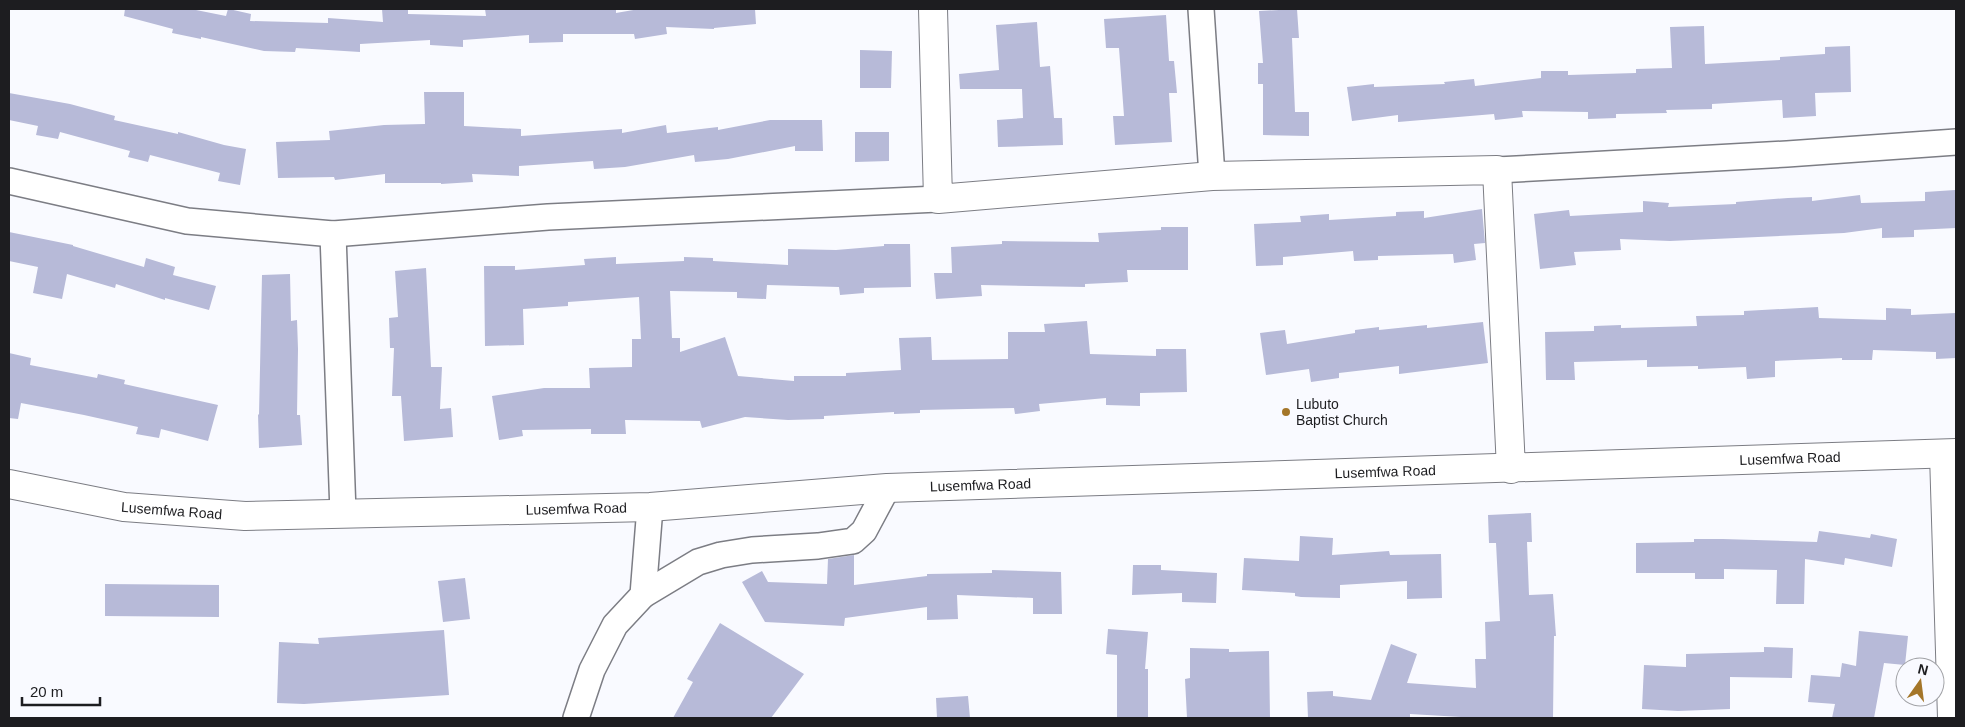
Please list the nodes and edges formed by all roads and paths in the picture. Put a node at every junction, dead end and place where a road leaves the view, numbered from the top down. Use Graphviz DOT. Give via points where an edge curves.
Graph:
graph roads {
  1 [pos="933,9"];
  2 [pos="1201,9"];
  3 [pos="1956,142"];
  4 [pos="1497,170"];
  5 [pos="1212,176"];
  6 [pos="9,180"];
  7 [pos="938,199"];
  8 [pos="333,234"];
  9 [pos="1950,453"];
  10 [pos="1511,469"];
  11 [pos="9,484"];
  12 [pos="887,488"];
  13 [pos="650,507"];
  14 [pos="343,513"];
  15 [pos="643,595"];
  16 [pos="576,718"];
  17 [pos="1952,718"];
  1 -- 7 [label="street"];
  2 -- 5 [label="street"];
  3 -- 4 [label="street"];
  4 -- 5 [label="street"];
  4 -- 10 [label="street"];
  5 -- 7 [label="street"];
  6 -- 8 [label="street" via="187,221"];
  7 -- 8 [label="street" via="548,217"];
  8 -- 14 [label="street"];
  9 -- 10 [label="street, Lusemfwa Road"];
  9 -- 17 [label="street"];
  10 -- 12 [label="street, Lusemfwa Road"];
  11 -- 14 [label="street, Lusemfwa Road" via="124,507 245,516"];
  12 -- 13 [label="street, Lusemfwa Road"];
  12 -- 15 [label="street" via="864,531 853,541 722,555 698,562"];
  13 -- 14 [label="street, Lusemfwa Road"];
  13 -- 15 [label="street"];
  15 -- 16 [label="street" via="615,625 592,670"];
}
